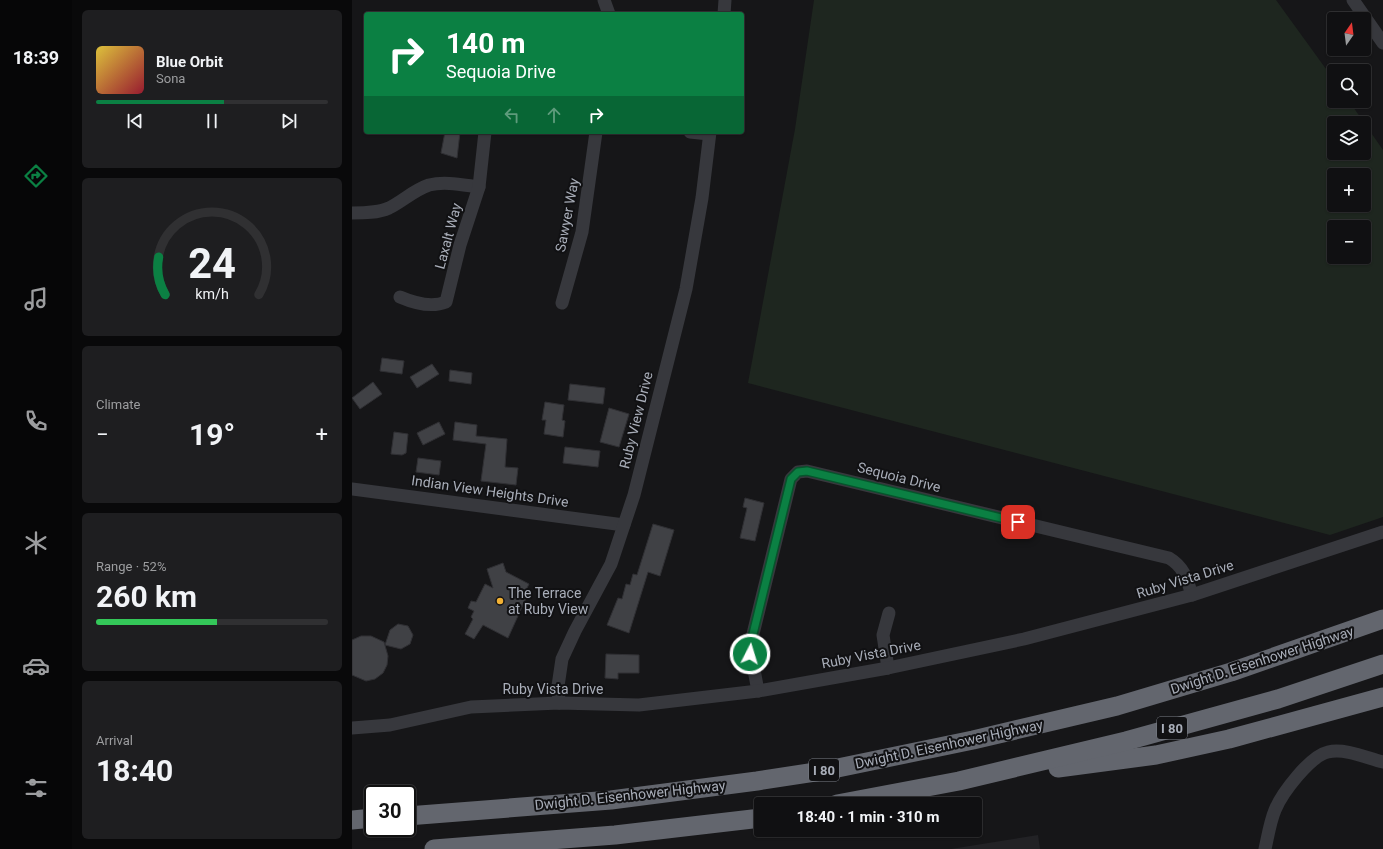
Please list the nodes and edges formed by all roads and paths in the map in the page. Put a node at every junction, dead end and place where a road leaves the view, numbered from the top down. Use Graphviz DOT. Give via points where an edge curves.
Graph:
graph roads {
  1 [pos="604,0"];
  2 [pos="725,0"];
  3 [pos="1353,0"];
  4 [pos="608,12"];
  5 [pos="724,12"];
  6 [pos="1383,43"];
  7 [pos="485,134"];
  8 [pos="596,134"];
  9 [pos="710,134"];
  10 [pos="479,187"];
  11 [pos="352,213"];
  12 [pos="400,297"];
  13 [pos="562,303"];
  14 [pos="352,489"];
  15 [pos="624,525"];
  16 [pos="1383,532"];
  17 [pos="1192,595"];
  18 [pos="1383,607"];
  19 [pos="889,614"];
  20 [pos="1383,619"];
  21 [pos="1383,664"];
  22 [pos="888,668"];
  23 [pos="1231,672"];
  24 [pos="758,691"];
  25 [pos="1383,697"];
  26 [pos="559,703"];
  27 [pos="352,728"];
  28 [pos="1383,762"];
  29 [pos="959,781"];
  30 [pos="874,797"];
  31 [pos="416,815"];
  32 [pos="364,819"];
  33 [pos="754,819"];
  34 [pos="352,820"];
  35 [pos="434,849"];
  36 [pos="1265,849"];
  1 -- 4 [label="street"];
  2 -- 5 [label="street"];
  3 -- 6 [label="street"];
  7 -- 10 [label="street, Laxalt Way"];
  8 -- 13 [label="street, Sawyer Way" via="582,232"];
  9 -- 15 [label="street, Ruby View Drive" via="686,289"];
  10 -- 11 [label="street" via="445,183 430,185 414,191 388,208"];
  10 -- 12 [label="street, Laxalt Way" via="460,245 446,302 439,305 421,304"];
  14 -- 15 [label="street, Indian View Heights Drive"];
  15 -- 26 [label="street, Ruby View Drive" via="611,564 562,659 558,686"];
  16 -- 17 [label="street, Ruby Vista Drive"];
  17 -- 22 [label="street, Ruby Vista Drive" via="1024,639"];
  17 -- 24 [label="street, Sequoia Drive" via="1184,572 1179,564 1169,558 807,471 798,472 791,479 752,638 750,654"];
  18 -- 23 [label="highway"];
  19 -- 22 [label="street" via="883,635"];
  20 -- 23 [label="highway, Dwight D. Eisenhower Highway / I 80"];
  21 -- 29 [label="highway, I 80" via="1278,698 1126,741"];
  22 -- 24 [label="street, Ruby Vista Drive"];
  23 -- 31 [label="highway, Dwight D. Eisenhower Highway / I 80" via="1055,722 828,770 611,800"];
  24 -- 26 [label="street, Ruby Vista Drive" via="639,706"];
  25 -- 29 [label="highway" via="1229,739 1156,755"];
  26 -- 27 [label="street, Ruby Vista Drive" via="471,707 390,725"];
  28 -- 36 [label="street" via="1335,751 1313,760 1303,769 1278,805"];
  29 -- 30 [label="highway, I 80"];
  32 -- 34 [label="highway"];
  33 -- 35 [label="highway" via="615,835"];
}
